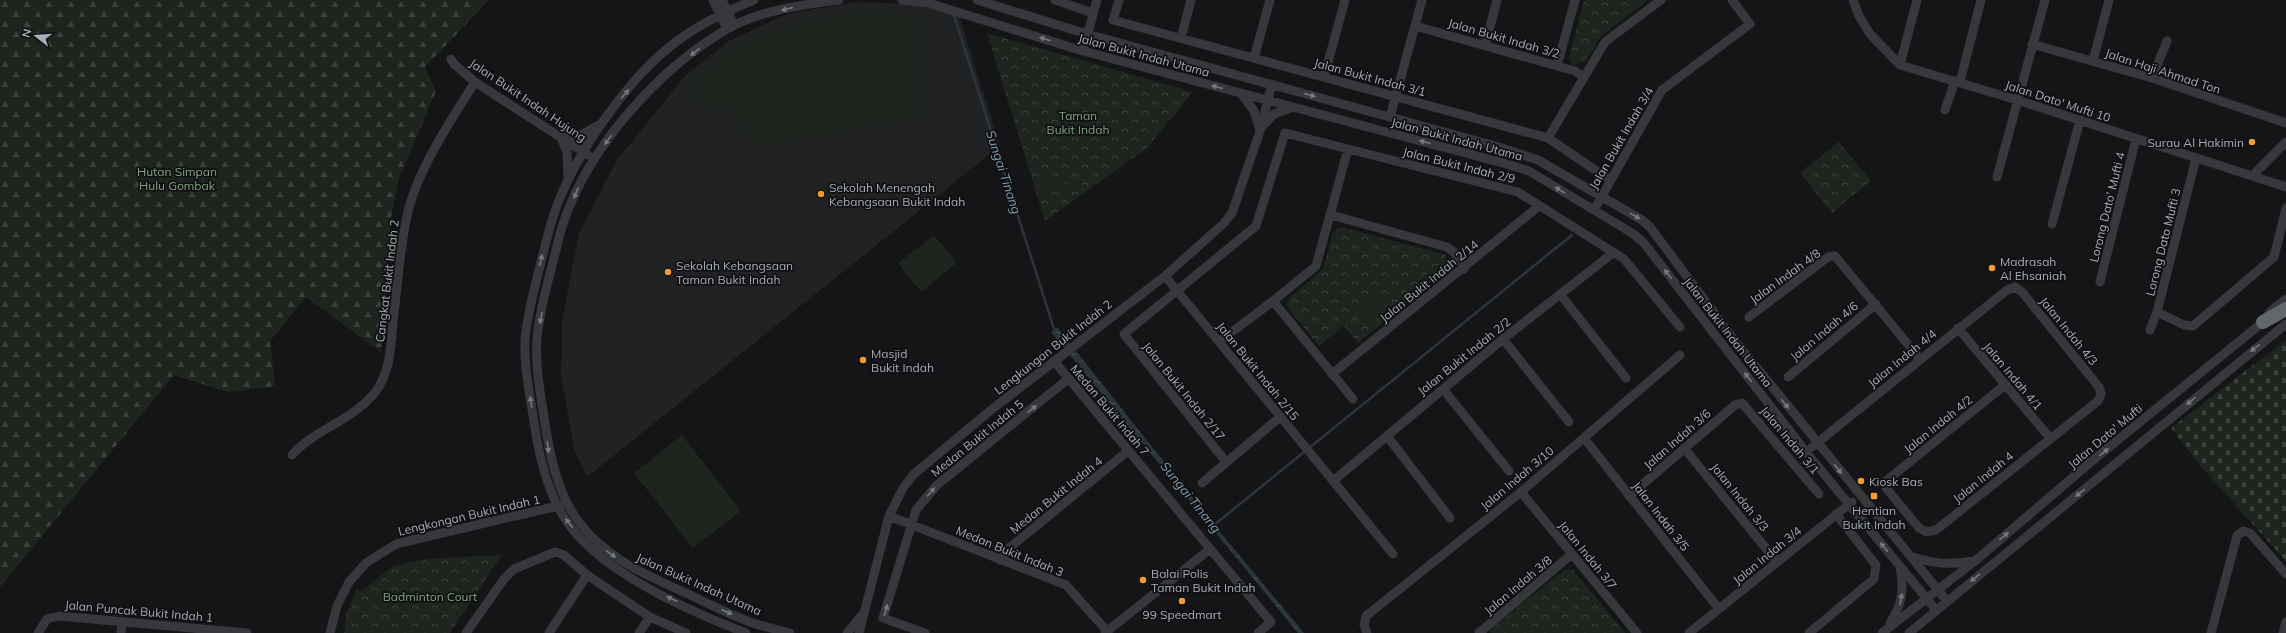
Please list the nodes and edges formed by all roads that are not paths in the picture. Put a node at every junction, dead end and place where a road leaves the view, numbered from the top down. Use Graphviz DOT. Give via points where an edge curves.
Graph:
graph roads {
  1 [pos="713,0"];
  2 [pos="722,0"];
  3 [pos="754,0"];
  4 [pos="839,0"];
  5 [pos="902,0"];
  6 [pos="977,0"];
  7 [pos="1055,0"];
  8 [pos="1097,0"];
  9 [pos="1119,0"];
  10 [pos="1191,0"];
  11 [pos="1270,0"];
  12 [pos="1345,0"];
  13 [pos="1422,0"];
  14 [pos="1498,0"];
  15 [pos="1575,0"];
  16 [pos="1661,0"];
  17 [pos="1732,0"];
  18 [pos="1853,0"];
  19 [pos="1917,0"];
  20 [pos="1981,0"];
  21 [pos="2045,0"];
  22 [pos="2109,0"];
  23 [pos="1093,13"];
  24 [pos="723,14"];
  25 [pos="1415,26"];
  26 [pos="730,27"];
  27 [pos="1087,34"];
  28 [pos="1180,38"];
  29 [pos="2166,41"];
  30 [pos="2032,44"];
  31 [pos="1485,46"];
  32 [pos="1083,51"];
  33 [pos="1254,58"];
  34 [pos="450,59"];
  35 [pos="2093,61"];
  36 [pos="1900,65"];
  37 [pos="1557,66"];
  38 [pos="1324,77"];
  39 [pos="1584,77"];
  40 [pos="2152,78"];
  41 [pos="1957,81"];
  42 [pos="475,82"];
  43 [pos="1272,84"];
  44 [pos="1241,93"];
  45 [pos="1396,96"];
  46 [pos="1268,100"];
  47 [pos="2017,100"];
  48 [pos="1293,107"];
  49 [pos="1945,110"];
  50 [pos="1390,117"];
  51 [pos="2080,120"];
  52 [pos="2286,123"];
  53 [pos="601,124"];
  54 [pos="1260,131"];
  55 [pos="561,138"];
  56 [pos="1548,138"];
  57 [pos="2136,139"];
  58 [pos="2286,142"];
  59 [pos="1348,149"];
  60 [pos="583,152"];
  61 [pos="2196,158"];
  62 [pos="594,159"];
  63 [pos="2252,176"];
  64 [pos="1997,177"];
  65 [pos="568,180"];
  66 [pos="1610,180"];
  67 [pos="2286,188"];
  68 [pos="1601,197"];
  69 [pos="1540,206"];
  70 [pos="2286,208"];
  71 [pos="1594,210"];
  72 [pos="1331,215"];
  73 [pos="2052,224"];
  74 [pos="1613,253"];
  75 [pos="1464,269"];
  76 [pos="1165,276"];
  77 [pos="2100,282"];
  78 [pos="2015,287"];
  79 [pos="1177,291"];
  80 [pos="1560,294"];
  81 [pos="2286,299"];
  82 [pos="1273,302"];
  83 [pos="1876,304"];
  84 [pos="2286,309"];
  85 [pos="2157,312"];
  86 [pos="1749,317"];
  87 [pos="2263,322"];
  88 [pos="2286,324"];
  89 [pos="1680,327"];
  90 [pos="1958,328"];
  91 [pos="2150,330"];
  92 [pos="1503,339"];
  93 [pos="1220,341"];
  94 [pos="1680,355"];
  95 [pos="1920,359"];
  96 [pos="1054,361"];
  97 [pos="1332,374"];
  98 [pos="1788,376"];
  99 [pos="1626,378"];
  100 [pos="1068,379"];
  101 [pos="2005,385"];
  102 [pos="1443,389"];
  103 [pos="2101,394"];
  104 [pos="1353,399"];
  105 [pos="1742,403"];
  106 [pos="1280,417"];
  107 [pos="1569,422"];
  108 [pos="1387,436"];
  109 [pos="1584,438"];
  110 [pos="2050,438"];
  111 [pos="1816,443"];
  112 [pos="1684,448"];
  113 [pos="1128,451"];
  114 [pos="1806,452"];
  115 [pos="292,455"];
  116 [pos="1226,462"];
  117 [pos="1509,470"];
  118 [pos="1333,481"];
  119 [pos="1886,482"];
  120 [pos="1202,483"];
  121 [pos="1521,492"];
  122 [pos="1819,494"];
  123 [pos="1629,496"];
  124 [pos="1860,496"];
  125 [pos="567,504"];
  126 [pos="1849,504"];
  127 [pos="558,507"];
  128 [pos="1836,514"];
  129 [pos="889,516"];
  130 [pos="1450,518"];
  131 [pos="911,524"];
  132 [pos="1210,549"];
  133 [pos="1393,554"];
  134 [pos="1572,554"];
  135 [pos="1910,556"];
  136 [pos="1000,560"];
  137 [pos="1974,561"];
  138 [pos="1778,562"];
  139 [pos="1900,566"];
  140 [pos="2286,574"];
  141 [pos="587,576"];
  142 [pos="1937,590"];
  143 [pos="1926,599"];
  144 [pos="1946,601"];
  145 [pos="1719,609"];
  146 [pos="1936,610"];
  147 [pos="864,612"];
  148 [pos="650,617"];
  149 [pos="122,622"];
  150 [pos="2286,622"];
  151 [pos="1884,631"];
  152 [pos="1106,632"];
  153 [pos="38,633"];
  154 [pos="121,633"];
  155 [pos="247,633"];
  156 [pos="330,633"];
  157 [pos="466,633"];
  158 [pos="549,633"];
  159 [pos="639,633"];
  160 [pos="686,633"];
  161 [pos="746,633"];
  162 [pos="790,633"];
  163 [pos="847,633"];
  164 [pos="859,633"];
  165 [pos="862,633"];
  166 [pos="925,633"];
  167 [pos="1258,633"];
  168 [pos="1367,633"];
  169 [pos="1479,633"];
  170 [pos="1637,633"];
  171 [pos="1689,633"];
  172 [pos="1809,633"];
  173 [pos="1909,633"];
  174 [pos="2211,633"];
  175 [pos="2283,633"];
  1 -- 24 [label="street"];
  2 -- 24 [label="street"];
  3 -- 24 [label="street, Jalan Bukit Indah Utama"];
  4 -- 26 [label="street, Jalan Bukit Indah Utama, one-way" via="798,6 754,17"];
  32 -- 5 [label="street, Jalan Bukit Indah Utama, one-way" via="928,3"];
  6 -- 27 [label="street, Jalan Bukit Indah Utama"];
  7 -- 23 [label="street"];
  8 -- 23 [label="street"];
  9 -- 28 [label="street, Jalan Bukit Indah 3/1" via="1114,20"];
  10 -- 28 [label="street"];
  11 -- 33 [label="street"];
  12 -- 38 [label="street"];
  13 -- 25 [label="street"];
  14 -- 31 [label="street"];
  15 -- 37 [label="street"];
  16 -- 39 [label="street" via="1605,42"];
  17 -- 66 [label="street, Jalan Bukit Indah 3/4" via="1750,24 1662,90"];
  18 -- 36 [label="street, Jalan Dato' Mufti 10" via="1858,16 1870,34"];
  19 -- 36 [label="street"];
  20 -- 41 [label="street"];
  21 -- 30 [label="street"];
  22 -- 35 [label="street"];
  23 -- 27 [label="street"];
  24 -- 26 [label="street"];
  53 -- 24 [label="street, Jalan Bukit Indah Utama, one-way" via="650,66 680,40"];
  25 -- 31 [label="street, Jalan Bukit Indah 3/2"];
  25 -- 45 [label="street"];
  26 -- 62 [label="street, Jalan Bukit Indah Utama, one-way" via="662,77 621,122"];
  27 -- 32 [label="street"];
  27 -- 43 [label="street, Jalan Bukit Indah Utama"];
  28 -- 33 [label="street, Jalan Bukit Indah 3/1"];
  29 -- 40 [label="street"];
  30 -- 35 [label="street, Jalan Haji Ahmad Ton"];
  30 -- 47 [label="street"];
  31 -- 37 [label="street, Jalan Bukit Indah 3/2"];
  44 -- 32 [label="street, Jalan Bukit Indah Utama, one-way"];
  33 -- 38 [label="street, Jalan Bukit Indah 3/1"];
  34 -- 42 [label="street, Jalan Bukit Indah Hujung"];
  35 -- 40 [label="street, Jalan Haji Ahmad Ton"];
  36 -- 41 [label="street, Jalan Dato' Mufti 10"];
  37 -- 39 [label="street, Jalan Bukit Indah 3/2" via="1575,71"];
  38 -- 45 [label="street, Jalan Bukit Indah 3/1"];
  39 -- 56 [label="street"];
  40 -- 52 [label="street, Jalan Haji Ahmad Ton"];
  41 -- 47 [label="street, Jalan Dato' Mufti 10"];
  41 -- 49 [label="street"];
  42 -- 55 [label="street, Jalan Bukit Indah Hujung"];
  42 -- 115 [label="street, Cangkat Bukit Indah 2" via="441,138 420,180 407,215 388,366 376,391 358,408 302,444"];
  43 -- 46 [label="street, Lengkungan Bukit Indah 2"];
  43 -- 50 [label="street, Jalan Bukit Indah Utama, one-way"];
  44 -- 46 [label="street, Jalan Bukit Indah Utama"];
  44 -- 54 [label="street" via="1254,111"];
  45 -- 50 [label="street"];
  45 -- 56 [label="street, Jalan Bukit Indah 3/1"];
  46 -- 48 [label="street, Jalan Bukit Indah Utama"];
  46 -- 54 [label="street, Lengkungan Bukit Indah 2"];
  47 -- 51 [label="street, Jalan Dato' Mufti 10"];
  47 -- 64 [label="street"];
  48 -- 54 [label="street" via="1274,114"];
  71 -- 48 [label="street, Jalan Bukit Indah Utama, one-way" via="1529,171"];
  50 -- 68 [label="street, Jalan Bukit Indah Utama" via="1538,160"];
  51 -- 57 [label="street, Jalan Dato' Mufti 10"];
  51 -- 73 [label="street"];
  53 -- 55 [label="street" via="582,134"];
  53 -- 60 [label="street, Jalan Bukit Indah Utama"];
  54 -- 76 [label="street, Lengkungan Bukit Indah 2" via="1232,213"];
  55 -- 60 [label="street, Jalan Bukit Indah Hujung"];
  55 -- 65 [label="street" via="567,152"];
  56 -- 66 [label="street, Jalan Bukit Indah 3/1"];
  57 -- 61 [label="street, Jalan Dato' Mufti 10"];
  57 -- 77 [label="street, Lorong Dato' Mufti 4"];
  58 -- 63 [label="street"];
  59 -- 69 [label="street, Jalan Bukit Indah 2/9" via="1518,192"];
  59 -- 72 [label="street"];
  59 -- 79 [label="street, Jalan Bukit Indah 2/9" via="1285,133 1256,226"];
  60 -- 62 [label="street, Jalan Bukit Indah Hujung"];
  60 -- 65 [label="street, Jalan Bukit Indah Utama"];
  61 -- 63 [label="street, Jalan Dato' Mufti 10"];
  61 -- 85 [label="street, Lorong Dato Mufti 3"];
  62 -- 125 [label="street, Jalan Bukit Indah Utama, one-way" via="564,220 546,288 537,339 540,392 549,454"];
  63 -- 67 [label="street, Jalan Dato' Mufti 10"];
  127 -- 65 [label="street, Jalan Bukit Indah Utama, one-way" via="539,453 525,340 534,287 544,249 553,216"];
  66 -- 68 [label="street, Jalan Bukit Indah 3/4"];
  68 -- 71 [label="street, Jalan Bukit Indah 3/4"];
  68 -- 111 [label="street, Jalan Bukit Indah Utama, one-way" via="1650,227 1735,341"];
  69 -- 74 [label="street, Jalan Bukit Indah 2/9"];
  69 -- 75 [label="street, Jalan Bukit Indah 2/14"];
  70 -- 85 [label="street" via="2274,257 2193,326 2184,325"];
  114 -- 71 [label="street, Jalan Bukit Indah Utama, one-way" via="1642,242"];
  72 -- 75 [label="street" via="1447,247 1456,254"];
  72 -- 82 [label="street" via="1316,266"];
  74 -- 80 [label="street, Jalan Bukit Indah 2/2"];
  74 -- 89 [label="street, Jalan Bukit Indah 2/9" via="1624,259"];
  75 -- 97 [label="street, Jalan Bukit Indah 2/14"];
  76 -- 79 [label="street, Jalan Bukit Indah 2/15"];
  76 -- 96 [label="street, Lengkungan Bukit Indah 2"];
  78 -- 90 [label="street, Jalan Indah 4/4" via="2007,290"];
  78 -- 103 [label="street, Jalan Indah 4/3" via="2022,292 2099,387"];
  79 -- 93 [label="street, Jalan Bukit Indah 2/15"];
  79 -- 116 [label="street, Jalan Bukit Indah 2/17" via="1124,334"];
  80 -- 92 [label="street, Jalan Bukit Indah 2/2"];
  80 -- 99 [label="street"];
  81 -- 87 [label="street, Jalan Dato' Mufti" via="2271,311"];
  82 -- 93 [label="street"];
  82 -- 97 [label="street"];
  83 -- 86 [label="street, Jalan Indah 4/8" via="1835,256 1828,257"];
  83 -- 95 [label="street"];
  83 -- 98 [label="street, Jalan Indah 4/6"];
  84 -- 87 [label="highway"];
  85 -- 91 [label="street, Lorong Dato Mufti 3"];
  137 -- 87 [label="street, Jalan Dato' Mufti, one-way"];
  88 -- 144 [label="street, one-way"];
  90 -- 95 [label="street, Jalan Indah 4/4"];
  90 -- 101 [label="street, Jalan Indah 4/1"];
  92 -- 102 [label="street, Jalan Bukit Indah 2/2"];
  92 -- 107 [label="street"];
  93 -- 106 [label="street, Jalan Bukit Indah 2/15"];
  94 -- 109 [label="street, Jalan Indah 3/10"];
  95 -- 111 [label="street, Jalan Indah 4/4"];
  96 -- 100 [label="street, Medan Bukit Indah 7"];
  96 -- 129 [label="street, Lengkungan Bukit Indah 2" via="914,474 902,488"];
  97 -- 104 [label="street"];
  100 -- 113 [label="street, Medan Bukit Indah 7"];
  131 -- 100 [label="street, Medan Bukit Indah 5, one-way" via="916,510 937,485"];
  101 -- 110 [label="street, Jalan Indah 4/1"];
  101 -- 119 [label="street, Jalan Indah 4/2"];
  102 -- 108 [label="street, Jalan Bukit Indah 2/2"];
  102 -- 117 [label="street"];
  103 -- 110 [label="street, Jalan Indah 4" via="2098,401"];
  105 -- 112 [label="street, Jalan Indah 3/6" via="1735,405"];
  105 -- 122 [label="street, Jalan Indah 3/1"];
  106 -- 116 [label="street"];
  106 -- 118 [label="street, Jalan Bukit Indah 2/15"];
  108 -- 118 [label="street, Jalan Bukit Indah 2/2"];
  108 -- 130 [label="street"];
  109 -- 121 [label="street, Jalan Indah 3/10"];
  109 -- 123 [label="street, Jalan Indah 3/5"];
  110 -- 119 [label="street, Jalan Indah 4" via="1936,530 1927,532 1919,528 1886,488"];
  111 -- 114 [label="street, Jalan Indah 4/4"];
  111 -- 124 [label="street, Jalan Bukit Indah Utama, one-way"];
  112 -- 123 [label="street, Jalan Indah 3/6"];
  112 -- 138 [label="street, Jalan Indah 3/3"];
  113 -- 132 [label="street, Medan Bukit Indah 7"];
  113 -- 136 [label="street, Medan Bukit Indah 4" via="1008,550"];
  114 -- 126 [label="street, Jalan Bukit Indah Utama"];
  116 -- 120 [label="street"];
  118 -- 133 [label="street, Jalan Bukit Indah 2/15"];
  121 -- 134 [label="street, Jalan Indah 3/7"];
  121 -- 168 [label="street, Jalan Indah 3/10" via="1366,616 1364,625"];
  123 -- 145 [label="street, Jalan Indah 3/5"];
  124 -- 126 [label="street, Jalan Indah 3/4"];
  124 -- 135 [label="street, Jalan Bukit Indah Utama"];
  125 -- 127 [label="street, Lengkongan Bukit Indah 1"];
  125 -- 162 [label="street, Jalan Bukit Indah Utama, one-way" via="576,519 600,546 634,569 750,622"];
  126 -- 128 [label="street, Jalan Indah 3/4"];
  139 -- 126 [label="street, Jalan Bukit Indah Utama, one-way"];
  127 -- 156 [label="street, Lengkongan Bukit Indah 1" via="396,544 366,563 349,582 337,606"];
  161 -- 127 [label="street, Jalan Bukit Indah Utama, one-way" via="646,588 612,567 568,524"];
  128 -- 138 [label="street, Jalan Indah 3/4"];
  128 -- 172 [label="street" via="1876,565 1877,572 1874,579"];
  129 -- 131 [label="street, Medan Bukit Indah 3"];
  129 -- 147 [label="street, Lengkungan Bukit Indah 2"];
  131 -- 136 [label="street, Medan Bukit Indah 3"];
  166 -- 131 [label="street, Medan Bukit Indah 5, one-way" via="883,618"];
  132 -- 152 [label="street"];
  132 -- 167 [label="street, Medan Bukit Indah 7" via="1271,622"];
  134 -- 169 [label="street, Jalan Indah 3/8"];
  134 -- 170 [label="street, Jalan Indah 3/7"];
  135 -- 137 [label="street" via="1931,564 1949,565"];
  135 -- 142 [label="street, Jalan Bukit Indah Utama"];
  136 -- 152 [label="street, Medan Bukit Indah 3" via="1066,586"];
  137 -- 142 [label="street, Jalan Dato' Mufti"];
  138 -- 145 [label="street, Jalan Indah 3/4"];
  139 -- 143 [label="street, Jalan Bukit Indah Utama"];
  151 -- 139 [label="street, one-way" via="1900,608 1904,586"];
  140 -- 174 [label="street" via="2250,533 2243,531 2237,536"];
  141 -- 148 [label="street"];
  141 -- 157 [label="street" via="564,555 555,552 514,568"];
  141 -- 158 [label="street"];
  142 -- 143 [label="street"];
  142 -- 144 [label="street, Jalan Bukit Indah Utama"];
  143 -- 146 [label="street, Jalan Bukit Indah Utama"];
  143 -- 151 [label="street"];
  144 -- 146 [label="street"];
  145 -- 171 [label="street, Jalan Indah 3/4"];
  146 -- 173 [label="street"];
  147 -- 163 [label="street"];
  147 -- 164 [label="street, Lengkungan Bukit Indah 2"];
  147 -- 165 [label="street"];
  148 -- 159 [label="street"];
  148 -- 160 [label="street"];
  149 -- 153 [label="street, Jalan Puncak Bukit Indah 1" via="59,616 47,619"];
  149 -- 154 [label="street"];
  149 -- 155 [label="street, Jalan Puncak Bukit Indah 1"];
  150 -- 175 [label="street"];
}
